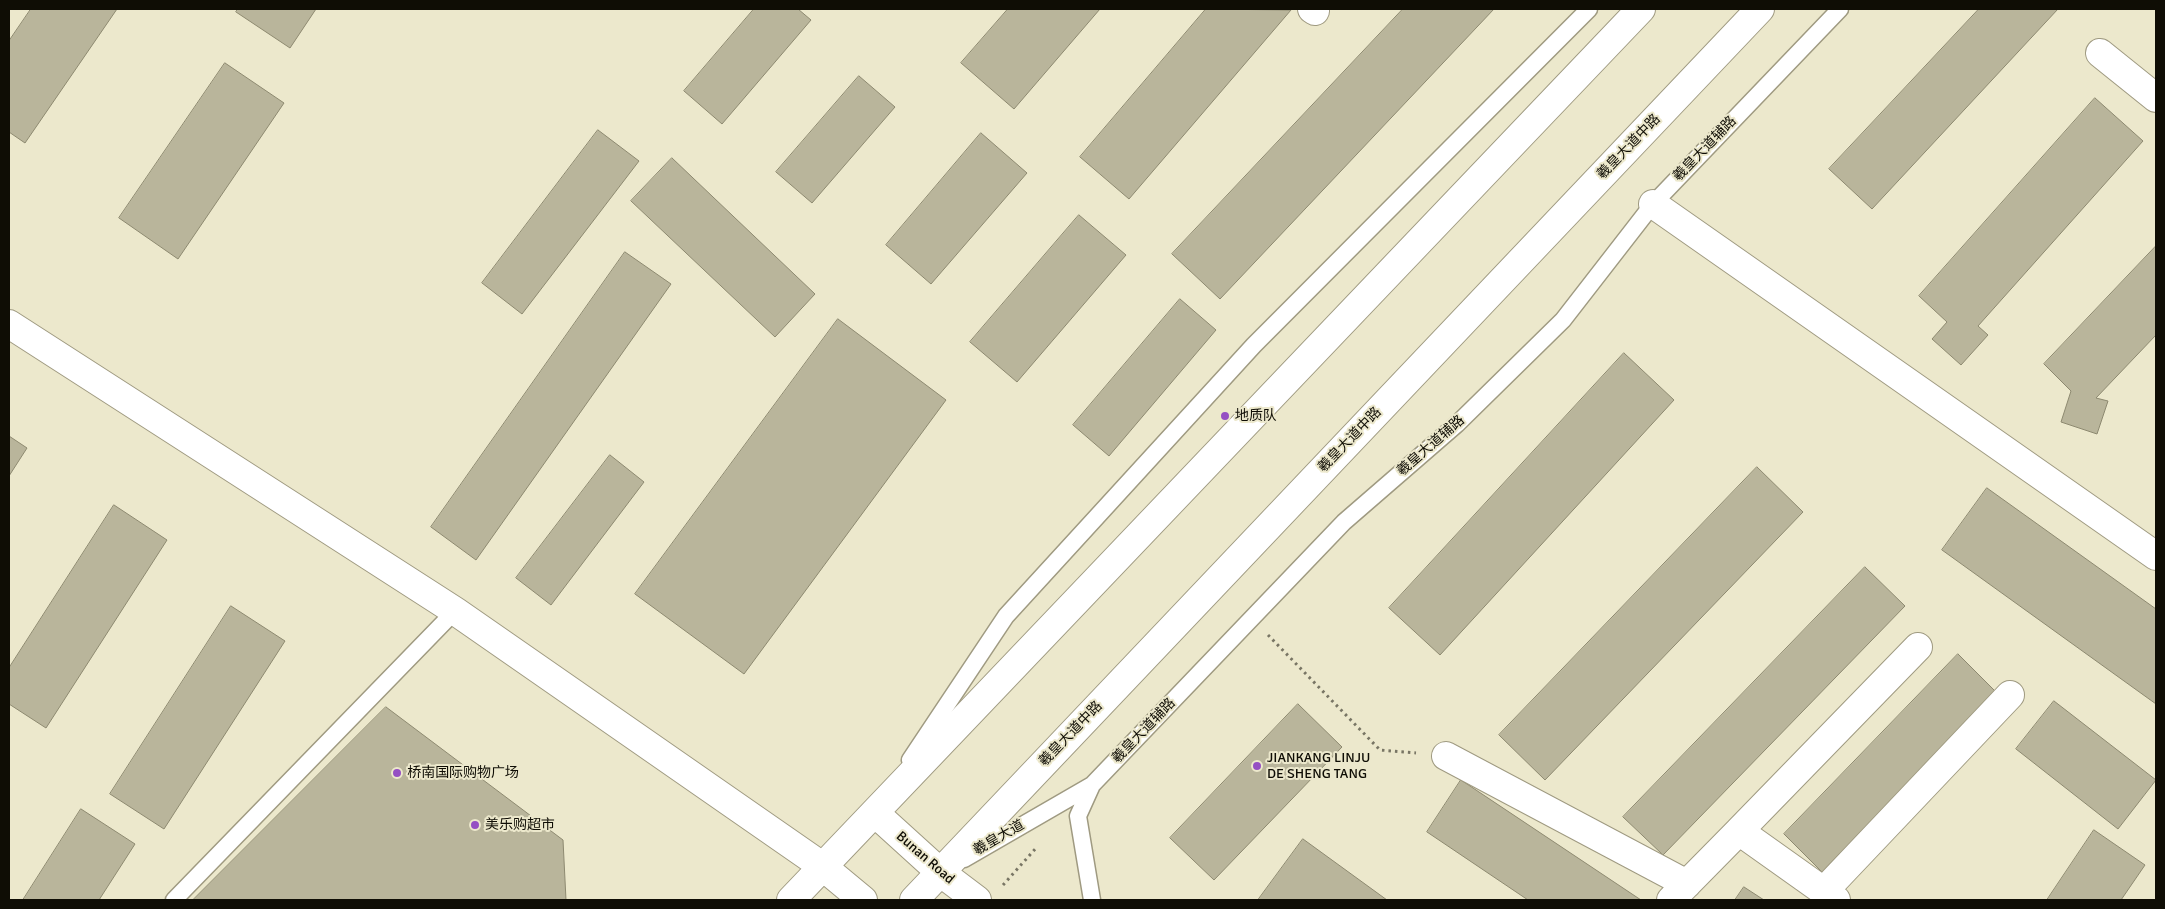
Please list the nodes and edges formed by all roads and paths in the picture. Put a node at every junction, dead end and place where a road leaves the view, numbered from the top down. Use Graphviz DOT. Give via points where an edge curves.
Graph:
graph roads {
  1 [pos="1589,9"];
  2 [pos="1641,9"];
  3 [pos="1760,9"];
  4 [pos="1840,9"];
  5 [pos="2100,53"];
  6 [pos="2156,98"];
  7 [pos="1653,204"];
  8 [pos="9,324"];
  9 [pos="2156,556"];
  10 [pos="455,611"];
  11 [pos="1252,618"];
  12 [pos="1918,647"];
  13 [pos="2010,695"];
  14 [pos="1446,756"];
  15 [pos="1092,785"];
  16 [pos="875,814"];
  17 [pos="1739,831"];
  18 [pos="822,866"];
  19 [pos="940,872"];
  20 [pos="1679,892"];
  21 [pos="1830,896"];
  22 [pos="174,900"];
  23 [pos="791,900"];
  24 [pos="863,900"];
  25 [pos="914,900"];
  26 [pos="977,900"];
  27 [pos="1092,900"];
  1 -- 16 [label="lane" via="1254,345 1006,616"];
  2 -- 16 [label="street"];
  3 -- 19 [label="street, 羲皇大道中路"];
  4 -- 7 [label="lane, 羲皇大道辅路"];
  5 -- 6 [label="street"];
  7 -- 9 [label="street"];
  7 -- 11 [label="lane, 羲皇大道辅路" via="1563,320 1457,424 1344,522"];
  8 -- 10 [label="street"];
  10 -- 18 [label="street"];
  10 -- 22 [label="lane"];
  11 -- 14 [label="path" via="1380,750"];
  11 -- 15 [label="lane, 羲皇大道辅路"];
  12 -- 17 [label="street"];
  13 -- 21 [label="street"];
  14 -- 20 [label="street"];
  15 -- 19 [label="lane, 羲皇大道"];
  15 -- 27 [label="lane, 羲皇大道辅路" via="1078,816"];
  16 -- 18 [label="street"];
  16 -- 19 [label="street, Bunan Road"];
  17 -- 20 [label="street"];
  17 -- 21 [label="street"];
  18 -- 23 [label="street"];
  18 -- 24 [label="street"];
  19 -- 25 [label="street, 羲皇大道"];
  19 -- 26 [label="street, Bunan Road"];
}
